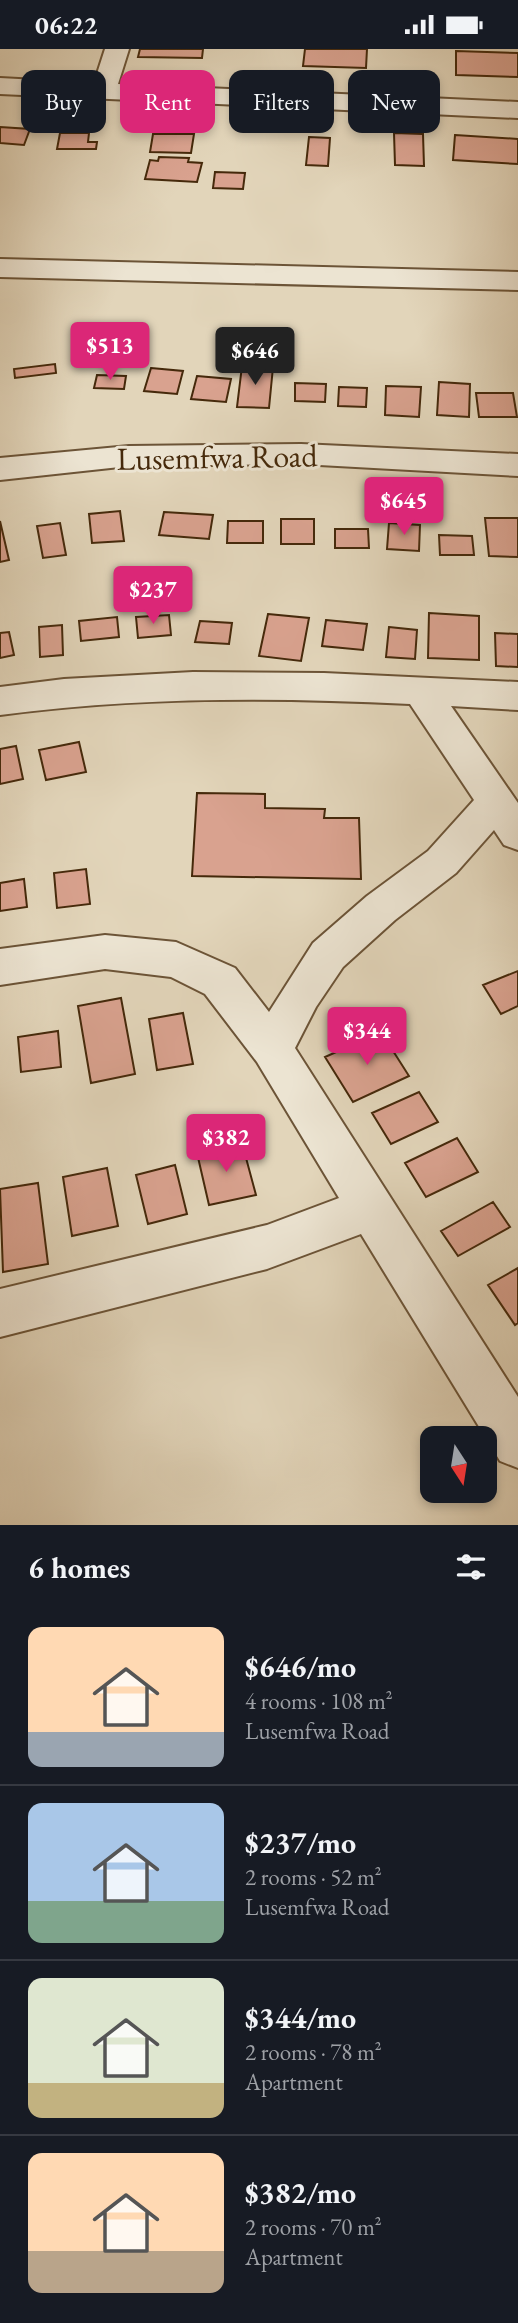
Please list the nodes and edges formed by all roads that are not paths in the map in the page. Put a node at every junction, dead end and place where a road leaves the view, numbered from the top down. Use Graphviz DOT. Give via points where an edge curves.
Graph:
graph roads {
  1 [pos="117,49"];
  2 [pos="106,84"];
  3 [pos="0,86"];
  4 [pos="21,87"];
  5 [pos="106,93"];
  6 [pos="518,110"];
  7 [pos="0,268"];
  8 [pos="518,281"];
  9 [pos="518,465"];
  10 [pos="0,469"];
  11 [pos="421,692"];
  12 [pos="518,696"];
  13 [pos="0,701"];
  14 [pos="506,819"];
  15 [pos="0,967"];
  16 [pos="272,1049"];
  17 [pos="369,1209"];
  18 [pos="0,1313"];
  19 [pos="518,1443"];
  1 -- 2 [label="street"];
  3 -- 4 [label="street"];
  5 -- 6 [label="street"];
  7 -- 8 [label="street"];
  9 -- 10 [label="street, Lusemfwa Road" via="301,454 129,456"];
  11 -- 12 [label="street"];
  11 -- 13 [label="street" via="157,688"];
  11 -- 14 [label="street"];
  14 -- 16 [label="street" via="381,908 328,954"];
  15 -- 16 [label="street" via="105,952 176,960 220,981"];
  16 -- 17 [label="street"];
  17 -- 18 [label="street" via="267,1247"];
  17 -- 19 [label="street"];
}
